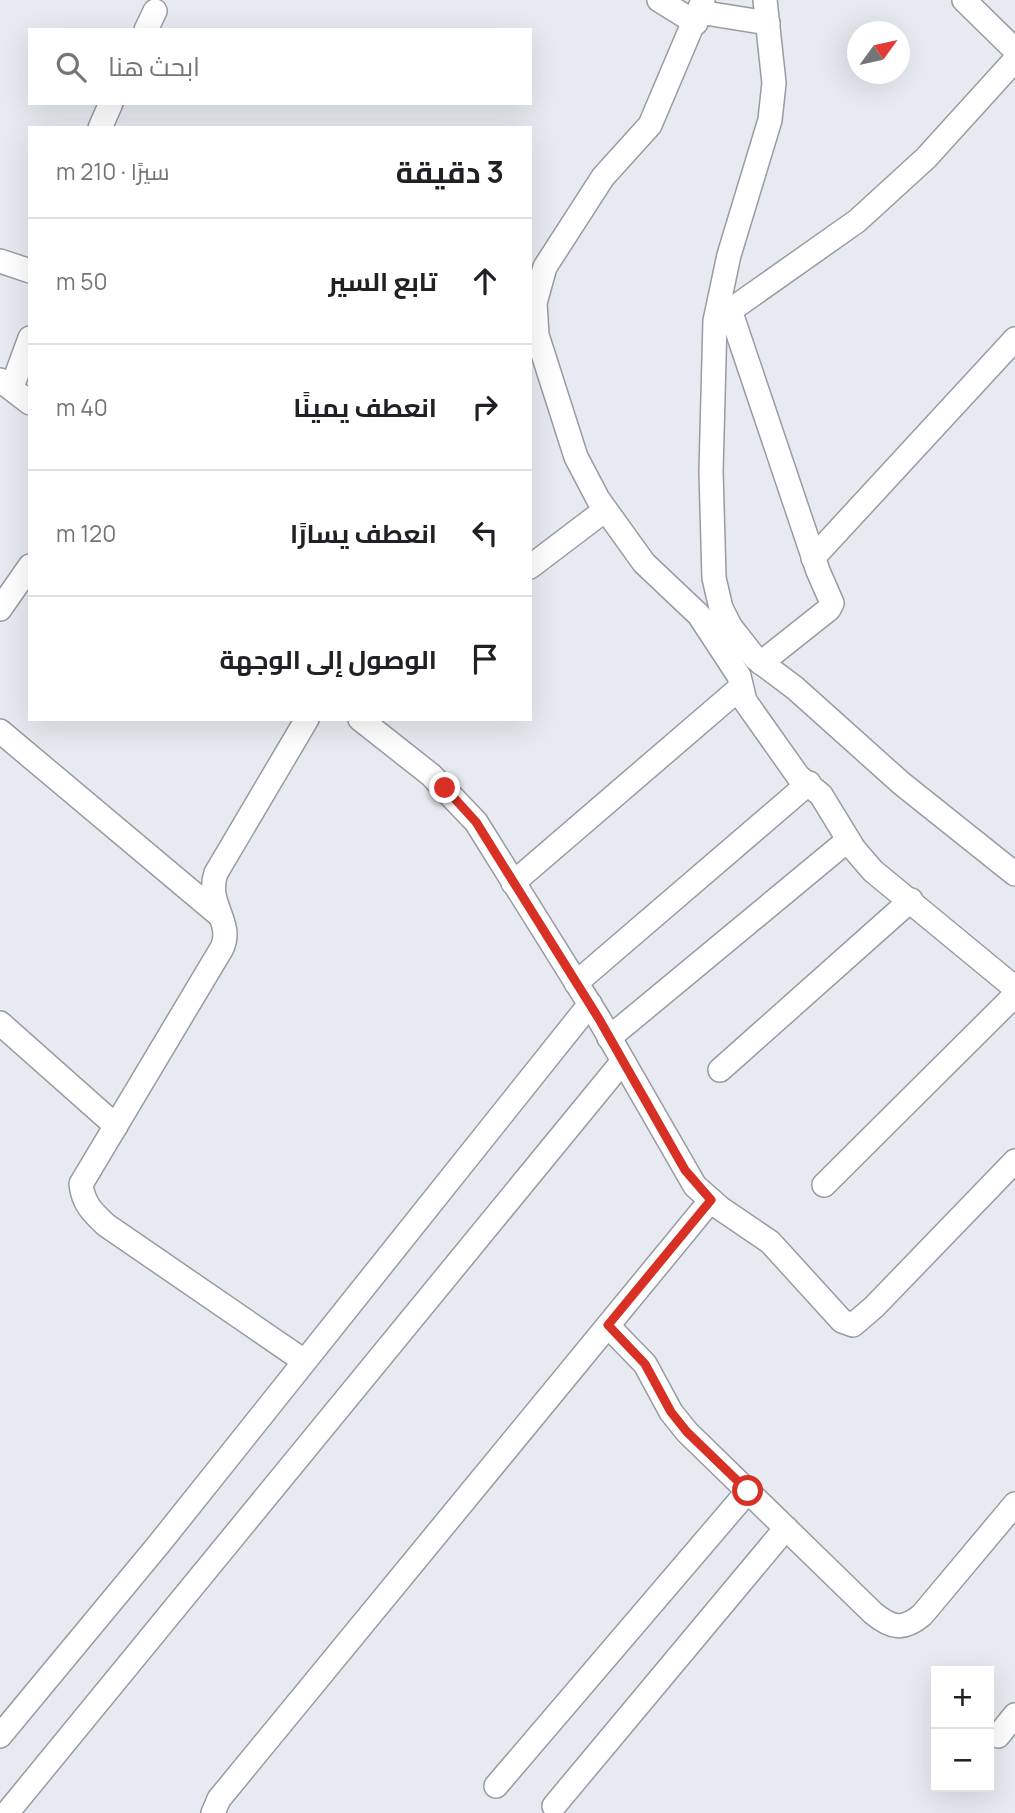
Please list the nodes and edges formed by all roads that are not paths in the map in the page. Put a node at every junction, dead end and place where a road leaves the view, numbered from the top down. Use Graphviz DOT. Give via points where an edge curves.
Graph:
graph roads {
  1 [pos="659,0"];
  2 [pos="964,0"];
  3 [pos="699,11"];
  4 [pos="766,11"];
  5 [pos="1015,50"];
  6 [pos="1015,60"];
  7 [pos="110,105"];
  8 [pos="101,126"];
  9 [pos="0,261"];
  10 [pos="28,270"];
  11 [pos="534,292"];
  12 [pos="723,316"];
  13 [pos="1015,339"];
  14 [pos="28,342"];
  15 [pos="6,384"];
  16 [pos="28,401"];
  17 [pos="605,510"];
  18 [pos="813,558"];
  19 [pos="532,565"];
  20 [pos="28,568"];
  21 [pos="8,587"];
  22 [pos="0,609"];
  23 [pos="722,631"];
  24 [pos="761,663"];
  25 [pos="741,687"];
  26 [pos="306,721"];
  27 [pos="363,721"];
  28 [pos="0,731"];
  29 [pos="809,783"];
  30 [pos="848,840"];
  31 [pos="1015,874"];
  32 [pos="513,883"];
  33 [pos="911,900"];
  34 [pos="218,914"];
  35 [pos="576,983"];
  36 [pos="1015,988"];
  37 [pos="1015,995"];
  38 [pos="590,1004"];
  39 [pos="0,1023"];
  40 [pos="610,1038"];
  41 [pos="623,1061"];
  42 [pos="720,1070"];
  43 [pos="116,1126"];
  44 [pos="1015,1161"];
  45 [pos="824,1185"];
  46 [pos="711,1200"];
  47 [pos="608,1325"];
  48 [pos="304,1361"];
  49 [pos="748,1491"];
  50 [pos="1015,1504"];
  51 [pos="786,1528"];
  52 [pos="1015,1716"];
  53 [pos="0,1736"];
  54 [pos="999,1736"];
  55 [pos="496,1786"];
  56 [pos="554,1806"];
  57 [pos="8,1813"];
  58 [pos="213,1813"];
  1 -- 3 [label="street"];
  2 -- 5 [label="street"];
  3 -- 4 [label="street"];
  3 -- 11 [label="street" via="650,125 594,190"];
  4 -- 12 [label="street" via="774,83 770,120 729,255"];
  6 -- 12 [label="street" via="926,158 857,221"];
  7 -- 8 [label="street"];
  9 -- 10 [label="street"];
  11 -- 17 [label="street" via="540,352 576,457"];
  12 -- 18 [label="street"];
  12 -- 23 [label="street" via="711,471 714,578"];
  13 -- 18 [label="street"];
  14 -- 15 [label="street"];
  15 -- 16 [label="street"];
  17 -- 19 [label="street"];
  17 -- 23 [label="street" via="644,563"];
  18 -- 24 [label="street" via="832,596 831,606"];
  20 -- 21 [label="street"];
  21 -- 22 [label="street"];
  23 -- 24 [label="street"];
  23 -- 25 [label="street"];
  24 -- 31 [label="street"];
  25 -- 29 [label="street" via="745,701 798,776"];
  25 -- 32 [label="street"];
  26 -- 34 [label="street" via="216,873 213,896"];
  27 -- 32 [label="street" via="461,803"];
  28 -- 34 [label="street"];
  29 -- 30 [label="street"];
  29 -- 35 [label="street"];
  30 -- 33 [label="street" via="873,871"];
  30 -- 40 [label="street"];
  32 -- 35 [label="street"];
  33 -- 36 [label="street"];
  33 -- 42 [label="street"];
  34 -- 43 [label="street" via="226,932 222,948"];
  35 -- 38 [label="street"];
  37 -- 45 [label="street"];
  38 -- 40 [label="street"];
  38 -- 48 [label="street"];
  39 -- 43 [label="street"];
  40 -- 41 [label="street"];
  41 -- 46 [label="street" via="685,1170"];
  41 -- 57 [label="street"];
  43 -- 48 [label="street" via="81,1184 90,1210 173,1273"];
  44 -- 46 [label="street" via="853,1325 842,1321 770,1242"];
  46 -- 47 [label="street"];
  47 -- 49 [label="street" via="645,1364 687,1432"];
  47 -- 58 [label="street" via="219,1799"];
  48 -- 53 [label="street"];
  49 -- 51 [label="street"];
  49 -- 55 [label="street"];
  50 -- 51 [label="street" via="922,1615 898,1627 873,1613"];
  51 -- 56 [label="street"];
  52 -- 54 [label="street"];
}
